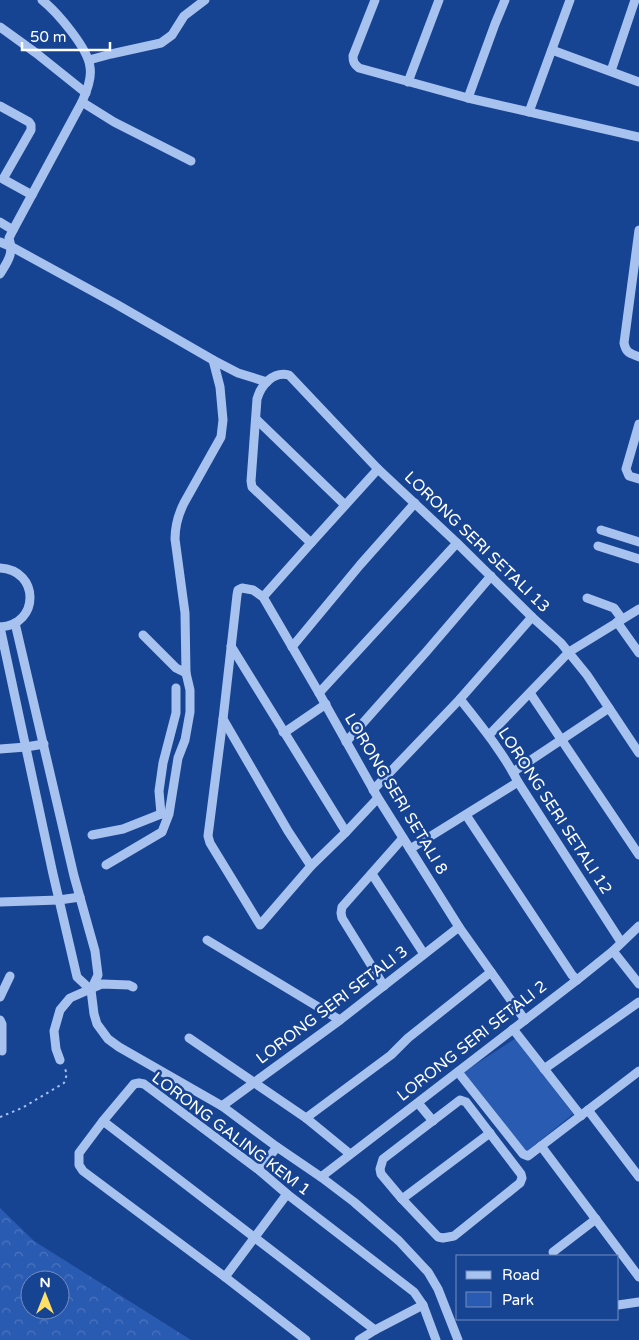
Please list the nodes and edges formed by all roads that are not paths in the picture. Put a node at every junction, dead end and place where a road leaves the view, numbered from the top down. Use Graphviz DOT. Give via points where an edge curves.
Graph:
graph roads {
  1 [pos="42,0"];
  2 [pos="205,0"];
  3 [pos="375,0"];
  4 [pos="439,0"];
  5 [pos="505,0"];
  6 [pos="570,0"];
  7 [pos="635,0"];
  8 [pos="0,27"];
  9 [pos="552,50"];
  10 [pos="88,60"];
  11 [pos="611,71"];
  12 [pos="408,82"];
  13 [pos="639,82"];
  14 [pos="86,93"];
  15 [pos="468,98"];
  16 [pos="82,102"];
  17 [pos="0,106"];
  18 [pos="529,112"];
  19 [pos="639,137"];
  20 [pos="191,162"];
  21 [pos="1,179"];
  22 [pos="32,195"];
  23 [pos="0,222"];
  24 [pos="639,230"];
  25 [pos="639,235"];
  26 [pos="7,239"];
  27 [pos="0,274"];
  28 [pos="635,293"];
  29 [pos="639,357"];
  30 [pos="213,360"];
  31 [pos="267,382"];
  32 [pos="256,419"];
  33 [pos="639,424"];
  34 [pos="378,469"];
  35 [pos="639,480"];
  36 [pos="415,503"];
  37 [pos="345,505"];
  38 [pos="601,530"];
  39 [pos="639,542"];
  40 [pos="311,543"];
  41 [pos="457,543"];
  42 [pos="598,546"];
  43 [pos="639,559"];
  44 [pos="0,568"];
  45 [pos="491,576"];
  46 [pos="263,597"];
  47 [pos="587,598"];
  48 [pos="639,609"];
  49 [pos="532,618"];
  50 [pos="620,621"];
  51 [pos="15,623"];
  52 [pos="0,627"];
  53 [pos="143,636"];
  54 [pos="231,646"];
  55 [pos="292,647"];
  56 [pos="569,652"];
  57 [pos="639,653"];
  58 [pos="186,673"];
  59 [pos="176,688"];
  60 [pos="319,693"];
  61 [pos="530,693"];
  62 [pos="460,699"];
  63 [pos="326,704"];
  64 [pos="609,708"];
  65 [pos="223,719"];
  66 [pos="283,732"];
  67 [pos="489,735"];
  68 [pos="562,739"];
  69 [pos="346,742"];
  70 [pos="44,744"];
  71 [pos="26,747"];
  72 [pos="0,749"];
  73 [pos="639,753"];
  74 [pos="513,772"];
  75 [pos="518,782"];
  76 [pos="375,794"];
  77 [pos="165,814"];
  78 [pos="466,815"];
  79 [pos="346,832"];
  80 [pos="92,835"];
  81 [pos="403,838"];
  82 [pos="410,849"];
  83 [pos="639,855"];
  84 [pos="106,865"];
  85 [pos="311,866"];
  86 [pos="372,874"];
  87 [pos="80,897"];
  88 [pos="59,900"];
  89 [pos="0,902"];
  90 [pos="639,926"];
  91 [pos="459,927"];
  92 [pos="208,940"];
  93 [pos="621,942"];
  94 [pos="613,951"];
  95 [pos="424,954"];
  96 [pos="491,972"];
  97 [pos="10,976"];
  98 [pos="577,980"];
  99 [pos="639,984"];
  100 [pos="384,986"];
  101 [pos="133,987"];
  102 [pos="91,990"];
  103 [pos="0,997"];
  104 [pos="639,1002"];
  105 [pos="0,1020"];
  106 [pos="340,1020"];
  107 [pos="525,1020"];
  108 [pos="513,1029"];
  109 [pos="189,1038"];
  110 [pos="2,1051"];
  111 [pos="60,1060"];
  112 [pos="544,1070"];
  113 [pos="639,1071"];
  114 [pos="458,1072"];
  115 [pos="255,1082"];
  116 [pos="418,1103"];
  117 [pos="222,1106"];
  118 [pos="584,1113"];
  119 [pos="306,1118"];
  120 [pos="102,1121"];
  121 [pos="433,1121"];
  122 [pos="490,1133"];
  123 [pos="541,1146"];
  124 [pos="277,1147"];
  125 [pos="350,1154"];
  126 [pos="259,1170"];
  127 [pos="321,1177"];
  128 [pos="639,1177"];
  129 [pos="287,1194"];
  130 [pos="402,1199"];
  131 [pos="596,1219"];
  132 [pos="254,1237"];
  133 [pos="553,1252"];
  134 [pos="225,1277"];
  135 [pos="639,1277"];
  136 [pos="639,1302"];
  137 [pos="423,1305"];
  138 [pos="619,1305"];
  139 [pos="375,1330"];
  140 [pos="306,1340"];
  141 [pos="359,1340"];
  142 [pos="436,1340"];
  143 [pos="458,1340"];
  1 -- 10 [label="street" via="67,26"];
  2 -- 10 [label="street" via="184,16 172,35 161,43"];
  3 -- 12 [label="street" via="353,61 359,68"];
  4 -- 12 [label="street"];
  5 -- 15 [label="street"];
  6 -- 9 [label="street"];
  7 -- 11 [label="street"];
  8 -- 14 [label="street"];
  9 -- 11 [label="street"];
  9 -- 18 [label="street"];
  10 -- 14 [label="street" via="90,78"];
  11 -- 13 [label="street"];
  12 -- 15 [label="street"];
  14 -- 16 [label="street"];
  15 -- 18 [label="street"];
  16 -- 20 [label="street"];
  16 -- 22 [label="street"];
  17 -- 21 [label="street" via="31,125"];
  18 -- 19 [label="street"];
  21 -- 22 [label="street"];
  22 -- 26 [label="street"];
  23 -- 26 [label="street"];
  24 -- 25 [label="street"];
  25 -- 28 [label="street"];
  26 -- 27 [label="street" via="10,257"];
  26 -- 30 [label="street"];
  28 -- 29 [label="street" via="624,342 625,349"];
  30 -- 31 [label="street" via="238,373"];
  30 -- 58 [label="street" via="220,387 221,437 179,513 175,530 185,613"];
  31 -- 32 [label="street" via="259,392"];
  31 -- 34 [label="street, LORONG SERI SETALI 13" via="275,375 289,375"];
  32 -- 37 [label="street"];
  32 -- 40 [label="street" via="252,487"];
  33 -- 35 [label="street" via="626,469 629,476"];
  34 -- 36 [label="street, LORONG SERI SETALI 13"];
  34 -- 37 [label="street"];
  36 -- 41 [label="street, LORONG SERI SETALI 13"];
  36 -- 55 [label="street"];
  37 -- 40 [label="street"];
  38 -- 39 [label="street"];
  40 -- 46 [label="street"];
  41 -- 45 [label="street, LORONG SERI SETALI 13"];
  41 -- 60 [label="street"];
  42 -- 43 [label="street"];
  44 -- 51 [label="street" via="20,574 30,590 28,609"];
  45 -- 49 [label="street, LORONG SERI SETALI 13"];
  45 -- 69 [label="street"];
  46 -- 54 [label="street" via="253,590 238,590"];
  46 -- 55 [label="street, LORONG SERI SETALI 8"];
  47 -- 50 [label="street" via="614,608"];
  48 -- 50 [label="street"];
  49 -- 56 [label="street, LORONG SERI SETALI 13"];
  49 -- 62 [label="street"];
  50 -- 56 [label="street"];
  50 -- 57 [label="street"];
  51 -- 52 [label="street"];
  51 -- 70 [label="street"];
  52 -- 71 [label="street"];
  53 -- 58 [label="street" via="176,668"];
  54 -- 65 [label="street"];
  54 -- 66 [label="street"];
  55 -- 60 [label="street, LORONG SERI SETALI 8"];
  56 -- 61 [label="street"];
  56 -- 64 [label="street, LORONG SERI SETALI 13"];
  58 -- 77 [label="street" via="190,712"];
  59 -- 77 [label="street" via="176,713 159,792"];
  60 -- 63 [label="street, LORONG SERI SETALI 8"];
  61 -- 67 [label="street"];
  61 -- 68 [label="street"];
  62 -- 67 [label="street, LORONG SERI SETALI 12"];
  62 -- 76 [label="street"];
  63 -- 66 [label="street"];
  63 -- 69 [label="street, LORONG SERI SETALI 8"];
  64 -- 68 [label="street"];
  64 -- 73 [label="street, LORONG SERI SETALI 13"];
  65 -- 85 [label="street"];
  65 -- 85 [label="street" via="208,836 260,925"];
  66 -- 79 [label="street"];
  67 -- 74 [label="street, LORONG SERI SETALI 12"];
  68 -- 74 [label="street"];
  68 -- 83 [label="street"];
  69 -- 76 [label="street, LORONG SERI SETALI 8"];
  70 -- 71 [label="street"];
  70 -- 87 [label="street"];
  71 -- 72 [label="street"];
  71 -- 88 [label="street"];
  74 -- 75 [label="street, LORONG SERI SETALI 12"];
  75 -- 78 [label="street"];
  75 -- 93 [label="street, LORONG SERI SETALI 12"];
  76 -- 79 [label="street"];
  76 -- 81 [label="street, LORONG SERI SETALI 8"];
  77 -- 80 [label="street"];
  77 -- 84 [label="street" via="162,832"];
  78 -- 82 [label="street"];
  78 -- 98 [label="street"];
  79 -- 85 [label="street"];
  81 -- 82 [label="street, LORONG SERI SETALI 8"];
  81 -- 86 [label="street"];
  82 -- 91 [label="street, LORONG SERI SETALI 8"];
  86 -- 95 [label="street"];
  86 -- 100 [label="street" via="341,913"];
  87 -- 88 [label="street"];
  87 -- 102 [label="street" via="98,975"];
  88 -- 89 [label="street"];
  88 -- 102 [label="street" via="77,977"];
  90 -- 93 [label="street, LORONG SERI SETALI 2"];
  91 -- 95 [label="street, LORONG SERI SETALI 3"];
  91 -- 96 [label="street, LORONG SERI SETALI 8"];
  92 -- 106 [label="street"];
  93 -- 94 [label="street, LORONG SERI SETALI 2"];
  94 -- 98 [label="street, LORONG SERI SETALI 2"];
  94 -- 99 [label="street"];
  95 -- 100 [label="street, LORONG SERI SETALI 3"];
  96 -- 107 [label="street, LORONG SERI SETALI 8"];
  96 -- 119 [label="street" via="390,1055"];
  97 -- 103 [label="street"];
  98 -- 107 [label="street, LORONG SERI SETALI 2"];
  100 -- 106 [label="street, LORONG SERI SETALI 3"];
  101 -- 102 [label="street" via="102,984"];
  102 -- 111 [label="street" via="70,998 60,1010 54,1031"];
  102 -- 117 [label="street" via="97,1024 108,1039"];
  104 -- 112 [label="street"];
  105 -- 110 [label="street"];
  106 -- 115 [label="street, LORONG SERI SETALI 3"];
  107 -- 108 [label="street, LORONG SERI SETALI 2"];
  108 -- 112 [label="street"];
  108 -- 114 [label="street, LORONG SERI SETALI 2"];
  109 -- 115 [label="street"];
  112 -- 118 [label="street"];
  113 -- 118 [label="street"];
  114 -- 116 [label="street, LORONG SERI SETALI 2"];
  114 -- 123 [label="street" via="523,1154 528,1156"];
  115 -- 117 [label="street, LORONG SERI SETALI 3"];
  115 -- 119 [label="street"];
  116 -- 121 [label="street"];
  116 -- 125 [label="street, LORONG SERI SETALI 2"];
  117 -- 124 [label="street"];
  118 -- 123 [label="street"];
  118 -- 128 [label="street"];
  119 -- 125 [label="street"];
  120 -- 126 [label="street, LORONG GALING KEM 1" via="134,1084 144,1084"];
  120 -- 132 [label="street"];
  120 -- 134 [label="street, LORONG GALING KEM 1" via="80,1153 79,1165 83,1171"];
  121 -- 122 [label="street" via="463,1100"];
  121 -- 130 [label="street" via="381,1164 381,1174"];
  122 -- 130 [label="street"];
  122 -- 130 [label="street" via="522,1178 520,1183 454,1236 438,1237"];
  123 -- 131 [label="street"];
  124 -- 126 [label="street"];
  124 -- 127 [label="street"];
  125 -- 127 [label="street, LORONG SERI SETALI 2"];
  126 -- 129 [label="street, LORONG GALING KEM 1"];
  127 -- 143 [label="street" via="354,1202 428,1272"];
  129 -- 132 [label="street"];
  129 -- 137 [label="street, LORONG GALING KEM 1" via="414,1292"];
  131 -- 133 [label="street"];
  131 -- 135 [label="street"];
  132 -- 134 [label="street"];
  132 -- 139 [label="street"];
  134 -- 140 [label="street, LORONG GALING KEM 1"];
  136 -- 138 [label="street"];
  137 -- 139 [label="street"];
  137 -- 142 [label="street, LORONG GALING KEM 1"];
  139 -- 141 [label="street"];
}
